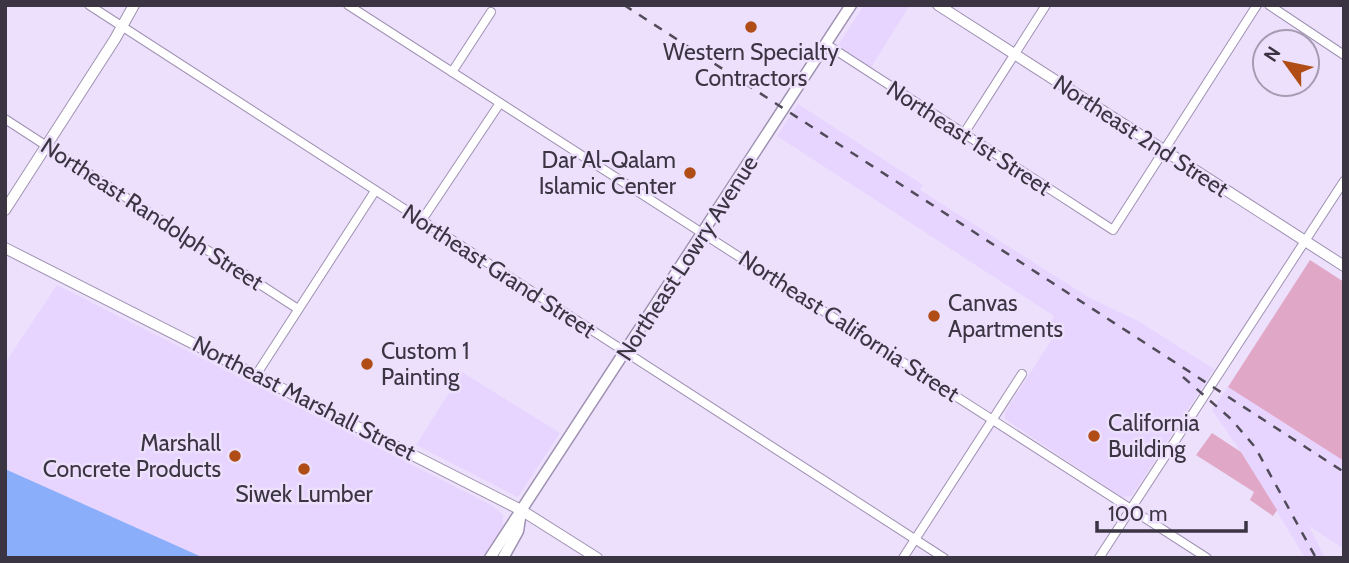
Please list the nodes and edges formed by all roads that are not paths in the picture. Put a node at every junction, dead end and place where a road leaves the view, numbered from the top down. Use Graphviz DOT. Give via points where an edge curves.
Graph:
graph roads {
  1 [pos="89,5"];
  2 [pos="134,5"];
  3 [pos="348,5"];
  4 [pos="851,5"];
  5 [pos="938,5"];
  6 [pos="1045,5"];
  7 [pos="1257,5"];
  8 [pos="1269,5"];
  9 [pos="491,12"];
  10 [pos="121,25"];
  11 [pos="826,44"];
  12 [pos="1015,53"];
  13 [pos="1344,55"];
  14 [pos="452,72"];
  15 [pos="499,103"];
  16 [pos="5,119"];
  17 [pos="963,135"];
  18 [pos="46,146"];
  19 [pos="1164,152"];
  20 [pos="1344,181"];
  21 [pos="375,191"];
  22 [pos="5,210"];
  23 [pos="422,220"];
  24 [pos="704,232"];
  25 [pos="1305,241"];
  26 [pos="5,248"];
  27 [pos="1344,266"];
  28 [pos="298,309"];
  29 [pos="626,351"];
  30 [pos="1023,374"];
  31 [pos="257,375"];
  32 [pos="992,420"];
  33 [pos="1131,509"];
  34 [pos="521,510"];
  35 [pos="915,539"];
  36 [pos="490,558"];
  37 [pos="503,558"];
  38 [pos="597,558"];
  39 [pos="902,558"];
  40 [pos="944,558"];
  41 [pos="1099,558"];
  42 [pos="1207,558"];
  1 -- 10 [label="street, Northeast Grand Street"];
  2 -- 10 [label="street"];
  3 -- 14 [label="street, Northeast California Street"];
  4 -- 11 [label="main road, Northeast Lowry Avenue"];
  5 -- 12 [label="street, Northeast 2nd Street"];
  6 -- 12 [label="street"];
  7 -- 19 [label="street"];
  8 -- 13 [label="street"];
  9 -- 14 [label="street"];
  10 -- 18 [label="street"];
  10 -- 21 [label="street, Northeast Grand Street"];
  11 -- 17 [label="street, Northeast 1st Street"];
  11 -- 24 [label="main road, Northeast Lowry Avenue"];
  12 -- 17 [label="street"];
  12 -- 19 [label="street, Northeast 2nd Street"];
  14 -- 15 [label="street, Northeast California Street"];
  15 -- 23 [label="street"];
  15 -- 24 [label="street, Northeast California Street"];
  16 -- 18 [label="street, Northeast Randolph Street"];
  17 -- 19 [label="street, Northeast 1st Street" via="1113,230"];
  18 -- 22 [label="street"];
  18 -- 28 [label="street, Northeast Randolph Street"];
  19 -- 25 [label="street, Northeast 2nd Street"];
  20 -- 25 [label="street"];
  21 -- 23 [label="street, Northeast Grand Street"];
  21 -- 28 [label="street"];
  23 -- 29 [label="street, Northeast Grand Street"];
  24 -- 29 [label="main road, Northeast Lowry Avenue"];
  24 -- 32 [label="street, Northeast California Street"];
  25 -- 27 [label="street, Northeast 2nd Street"];
  25 -- 33 [label="street"];
  26 -- 31 [label="street, Northeast Marshall Street"];
  28 -- 31 [label="street"];
  29 -- 34 [label="main road, Northeast Lowry Avenue"];
  29 -- 35 [label="street, Northeast Grand Street"];
  30 -- 32 [label="street"];
  31 -- 34 [label="street, Northeast Marshall Street"];
  32 -- 33 [label="street, Northeast California Street"];
  32 -- 35 [label="street"];
  33 -- 41 [label="street"];
  33 -- 42 [label="street, Northeast California Street"];
  34 -- 36 [label="main road, Northeast Lowry Avenue"];
  34 -- 37 [label="main road, Northeast Lowry Avenue" via="518,531"];
  34 -- 38 [label="street, Northeast Marshall Street"];
  35 -- 39 [label="street"];
  35 -- 40 [label="street, Northeast Grand Street"];
}
